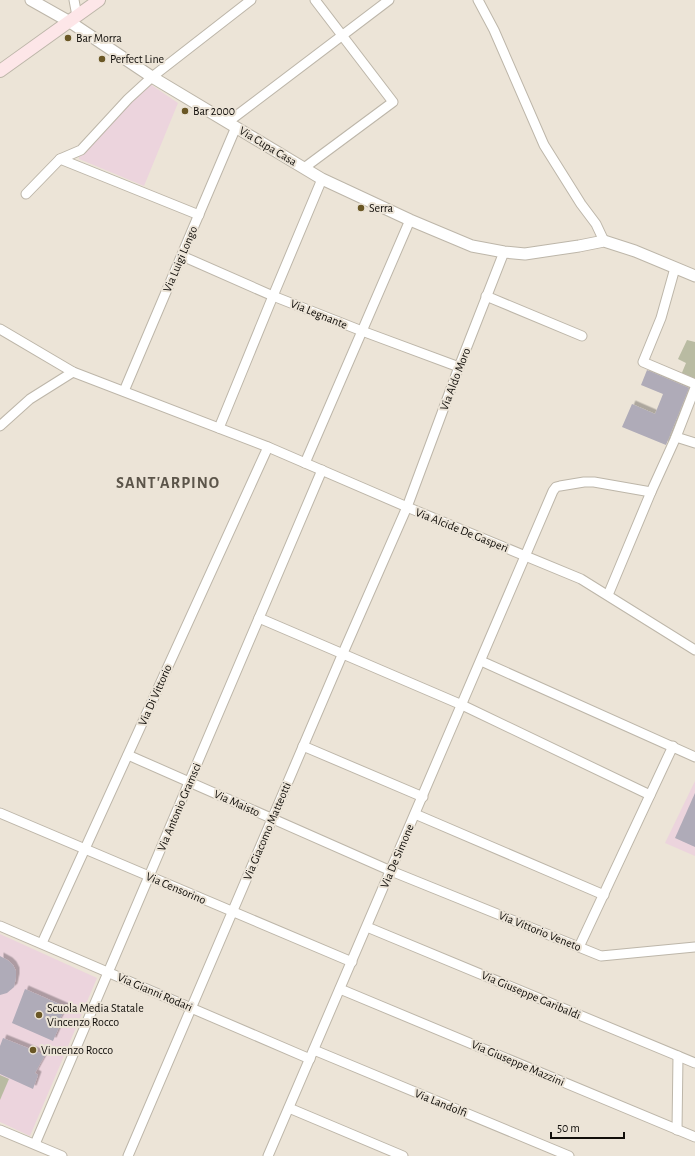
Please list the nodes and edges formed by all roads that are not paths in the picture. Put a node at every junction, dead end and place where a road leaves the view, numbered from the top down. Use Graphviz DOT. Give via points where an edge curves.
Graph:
graph roads {
  1 [pos="31,0"];
  2 [pos="74,0"];
  3 [pos="99,0"];
  4 [pos="251,0"];
  5 [pos="315,0"];
  6 [pos="389,0"];
  7 [pos="478,0"];
  8 [pos="74,19"];
  9 [pos="342,36"];
  10 [pos="0,71"];
  11 [pos="152,77"];
  12 [pos="232,125"];
  13 [pos="60,159"];
  14 [pos="304,168"];
  15 [pos="322,179"];
  16 [pos="26,194"];
  17 [pos="199,215"];
  18 [pos="410,220"];
  19 [pos="604,241"];
  20 [pos="504,252"];
  21 [pos="182,256"];
  22 [pos="675,268"];
  23 [pos="695,276"];
  24 [pos="273,296"];
  25 [pos="486,296"];
  26 [pos="0,329"];
  27 [pos="362,331"];
  28 [pos="582,336"];
  29 [pos="459,367"];
  30 [pos="73,372"];
  31 [pos="695,384"];
  32 [pos="695,388"];
  33 [pos="124,391"];
  34 [pos="0,426"];
  35 [pos="219,428"];
  36 [pos="676,436"];
  37 [pos="695,443"];
  38 [pos="268,447"];
  39 [pos="305,463"];
  40 [pos="322,470"];
  41 [pos="651,492"];
  42 [pos="406,507"];
  43 [pos="526,556"];
  44 [pos="608,595"];
  45 [pos="259,618"];
  46 [pos="695,650"];
  47 [pos="343,653"];
  48 [pos="481,661"];
  49 [pos="462,705"];
  50 [pos="303,746"];
  51 [pos="673,746"];
  52 [pos="128,755"];
  53 [pos="695,757"];
  54 [pos="189,782"];
  55 [pos="650,795"];
  56 [pos="423,797"];
  57 [pos="0,813"];
  58 [pos="415,814"];
  59 [pos="272,818"];
  60 [pos="85,849"];
  61 [pos="391,870"];
  62 [pos="149,876"];
  63 [pos="604,895"];
  64 [pos="232,912"];
  65 [pos="0,926"];
  66 [pos="367,926"];
  67 [pos="42,943"];
  68 [pos="579,947"];
  69 [pos="695,947"];
  70 [pos="352,962"];
  71 [pos="108,972"];
  72 [pos="340,989"];
  73 [pos="191,1008"];
  74 [pos="312,1055"];
  75 [pos="678,1056"];
  76 [pos="695,1063"];
  77 [pos="289,1108"];
  78 [pos="0,1130"];
  79 [pos="677,1130"];
  80 [pos="695,1138"];
  81 [pos="35,1144"];
  82 [pos="62,1156"];
  83 [pos="128,1156"];
  84 [pos="268,1156"];
  85 [pos="403,1156"];
  86 [pos="569,1156"];
  1 -- 8 [label="street, Via Cupa Casa"];
  2 -- 8 [label="street"];
  3 -- 8 [label="main road"];
  4 -- 11 [label="street"];
  5 -- 9 [label="street"];
  6 -- 9 [label="street"];
  7 -- 19 [label="street" via="494,30 544,145 596,224"];
  8 -- 10 [label="main road"];
  8 -- 11 [label="street, Via Cupa Casa"];
  9 -- 12 [label="street"];
  9 -- 14 [label="street" via="393,102"];
  11 -- 12 [label="street, Via Cupa Casa"];
  11 -- 13 [label="street" via="81,150"];
  12 -- 14 [label="street, Via Cupa Casa"];
  12 -- 17 [label="street, Via Luigi Longo"];
  13 -- 16 [label="street"];
  13 -- 17 [label="street"];
  14 -- 15 [label="street, Via Cupa Casa"];
  15 -- 18 [label="street, Via Cupa Casa"];
  15 -- 24 [label="street"];
  17 -- 21 [label="street, Via Luigi Longo"];
  18 -- 20 [label="street, Via Cupa Casa" via="472,246"];
  18 -- 27 [label="street"];
  19 -- 20 [label="street, Via Cupa Casa" via="526,254"];
  19 -- 22 [label="street" via="636,251"];
  20 -- 25 [label="street, Via Aldo Moro"];
  21 -- 24 [label="street, Via Legnante"];
  21 -- 33 [label="street, Via Luigi Longo"];
  22 -- 23 [label="street"];
  22 -- 31 [label="street" via="661,318 643,362"];
  24 -- 27 [label="street, Via Legnante"];
  24 -- 35 [label="street"];
  25 -- 28 [label="street"];
  25 -- 29 [label="street, Via Aldo Moro"];
  26 -- 30 [label="street, Via Alcide De Gasperi"];
  27 -- 29 [label="street, Via Legnante"];
  27 -- 39 [label="street"];
  29 -- 42 [label="street, Via Aldo Moro"];
  30 -- 33 [label="street, Via Alcide De Gasperi"];
  30 -- 34 [label="street" via="30,399"];
  32 -- 36 [label="street"];
  33 -- 35 [label="street, Via Alcide De Gasperi"];
  35 -- 38 [label="street, Via Alcide De Gasperi"];
  36 -- 37 [label="street"];
  36 -- 41 [label="street"];
  38 -- 39 [label="street, Via Alcide De Gasperi"];
  38 -- 52 [label="street, Via Di Vittorio"];
  39 -- 40 [label="street, Via Alcide De Gasperi"];
  40 -- 42 [label="street, Via Alcide De Gasperi"];
  40 -- 45 [label="street, Via Antonio Gramsci"];
  41 -- 43 [label="street, Via De Simone" via="594,482 556,487"];
  41 -- 44 [label="street"];
  42 -- 43 [label="street, Via Alcide De Gasperi"];
  42 -- 47 [label="street, Via Giacomo Matteotti"];
  43 -- 44 [label="street, Via Alcide De Gasperi" via="581,579"];
  43 -- 48 [label="street, Via De Simone"];
  44 -- 46 [label="street, Via Alcide De Gasperi"];
  45 -- 47 [label="street"];
  45 -- 54 [label="street, Via Antonio Gramsci"];
  47 -- 49 [label="street"];
  47 -- 50 [label="street, Via Giacomo Matteotti"];
  48 -- 49 [label="street, Via De Simone"];
  48 -- 51 [label="street"];
  49 -- 55 [label="street"];
  49 -- 56 [label="street, Via De Simone"];
  50 -- 56 [label="street"];
  50 -- 59 [label="street, Via Giacomo Matteotti"];
  51 -- 53 [label="street"];
  51 -- 55 [label="street"];
  52 -- 54 [label="street, Via Maisto"];
  52 -- 60 [label="street, Via Di Vittorio"];
  54 -- 59 [label="street, Via Maisto"];
  54 -- 62 [label="street, Via Antonio Gramsci"];
  55 -- 63 [label="street"];
  56 -- 58 [label="street, Via De Simone"];
  57 -- 60 [label="street, Via Censorino"];
  58 -- 61 [label="street, Via De Simone"];
  58 -- 63 [label="street"];
  59 -- 61 [label="street, Via Maisto"];
  59 -- 64 [label="street, Via Giacomo Matteotti"];
  60 -- 62 [label="street, Via Censorino"];
  60 -- 67 [label="street, Via Di Vittorio"];
  61 -- 66 [label="street, Via De Simone"];
  61 -- 68 [label="street, Via Vittorio Veneto"];
  62 -- 64 [label="street, Via Censorino"];
  62 -- 71 [label="street, Via Antonio Gramsci"];
  63 -- 68 [label="street"];
  64 -- 70 [label="street, Via Censorino"];
  64 -- 73 [label="street, Via Giacomo Matteotti"];
  65 -- 67 [label="street, Via Gianni Rodari"];
  66 -- 70 [label="street, Via De Simone"];
  66 -- 75 [label="street, Via Giuseppe Garibaldi"];
  67 -- 71 [label="street, Via Gianni Rodari"];
  68 -- 69 [label="street, Via Vittorio Veneto" via="601,956"];
  70 -- 72 [label="street, Via De Simone"];
  71 -- 73 [label="street, Via Gianni Rodari"];
  71 -- 81 [label="street, Via Antonio Gramsci"];
  72 -- 74 [label="street, Via De Simone"];
  72 -- 79 [label="street, Via Giuseppe Mazzini"];
  73 -- 74 [label="street, Via Gianni Rodari"];
  73 -- 83 [label="street, Via Giacomo Matteotti"];
  74 -- 77 [label="street, Via De Simone"];
  74 -- 86 [label="street, Via Landolfi"];
  75 -- 76 [label="street, Via Giuseppe Garibaldi"];
  75 -- 79 [label="street"];
  77 -- 84 [label="street, Via De Simone"];
  77 -- 85 [label="street"];
  78 -- 81 [label="street"];
  79 -- 80 [label="street, Via Giuseppe Mazzini"];
  81 -- 82 [label="street"];
}
